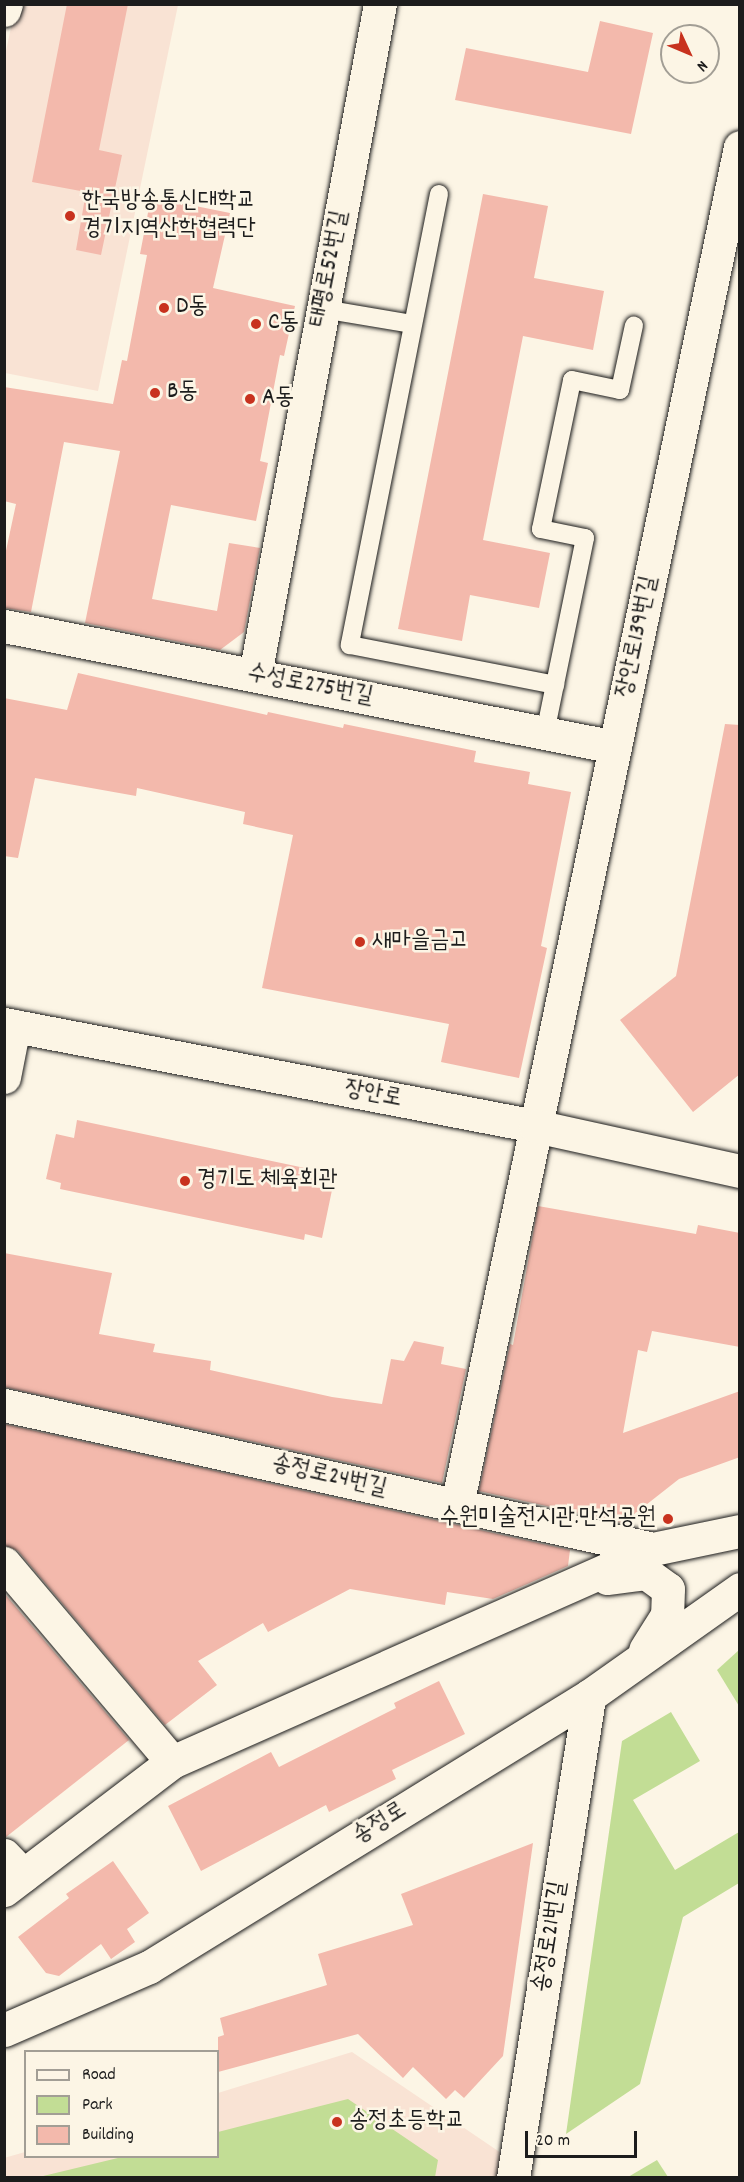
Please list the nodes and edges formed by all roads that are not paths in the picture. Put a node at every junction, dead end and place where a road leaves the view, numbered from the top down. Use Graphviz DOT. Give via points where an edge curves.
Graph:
graph roads {
  1 [pos="6,4"];
  2 [pos="380,4"];
  3 [pos="4,10"];
  4 [pos="740,147"];
  5 [pos="439,194"];
  6 [pos="323,309"];
  7 [pos="413,324"];
  8 [pos="634,325"];
  9 [pos="4,626"];
  10 [pos="255,675"];
  11 [pos="555,685"];
  12 [pos="545,733"];
  13 [pos="615,747"];
  14 [pos="9,1025"];
  15 [pos="4,1077"];
  16 [pos="535,1126"];
  17 [pos="740,1172"];
  18 [pos="4,1405"];
  19 [pos="457,1505"];
  20 [pos="740,1531"];
  21 [pos="653,1549"];
  22 [pos="4,1563"];
  23 [pos="580,1581"];
  24 [pos="740,1589"];
  25 [pos="639,1659"];
  26 [pos="589,1696"];
  27 [pos="172,1762"];
  28 [pos="11,1873"];
  29 [pos="4,2030"];
  30 [pos="513,2178"];
  1 -- 3 [label="street"];
  2 -- 6 [label="street, 태평로52번길"];
  4 -- 13 [label="street, 장안로139번길"];
  5 -- 7 [label="lane"];
  6 -- 7 [label="lane"];
  6 -- 10 [label="street, 태평로52번길"];
  7 -- 11 [label="lane" via="350,645"];
  8 -- 11 [label="lane" via="620,390 572,380 541,529 585,538"];
  9 -- 10 [label="street, 수성로275번길"];
  10 -- 12 [label="street, 수성로275번길"];
  11 -- 12 [label="lane"];
  12 -- 13 [label="street, 수성로275번길"];
  13 -- 16 [label="street, 장안로139번길"];
  14 -- 15 [label="street"];
  14 -- 16 [label="street, 장안로"];
  16 -- 17 [label="street, 장안로"];
  16 -- 19 [label="street, 장안로139번길"];
  18 -- 19 [label="street, 송정로24번길"];
  19 -- 21 [label="street, 송정로24번길"];
  20 -- 21 [label="street"];
  21 -- 23 [label="street"];
  22 -- 27 [label="street"];
  23 -- 25 [label="street" via="646,1573 668,1589 667,1615"];
  23 -- 27 [label="street"];
  24 -- 25 [label="street, 송정로"];
  25 -- 26 [label="street, 송정로"];
  26 -- 29 [label="street, 송정로" via="149,1967"];
  26 -- 30 [label="street, 송정로21번길"];
  27 -- 28 [label="street"];
}
